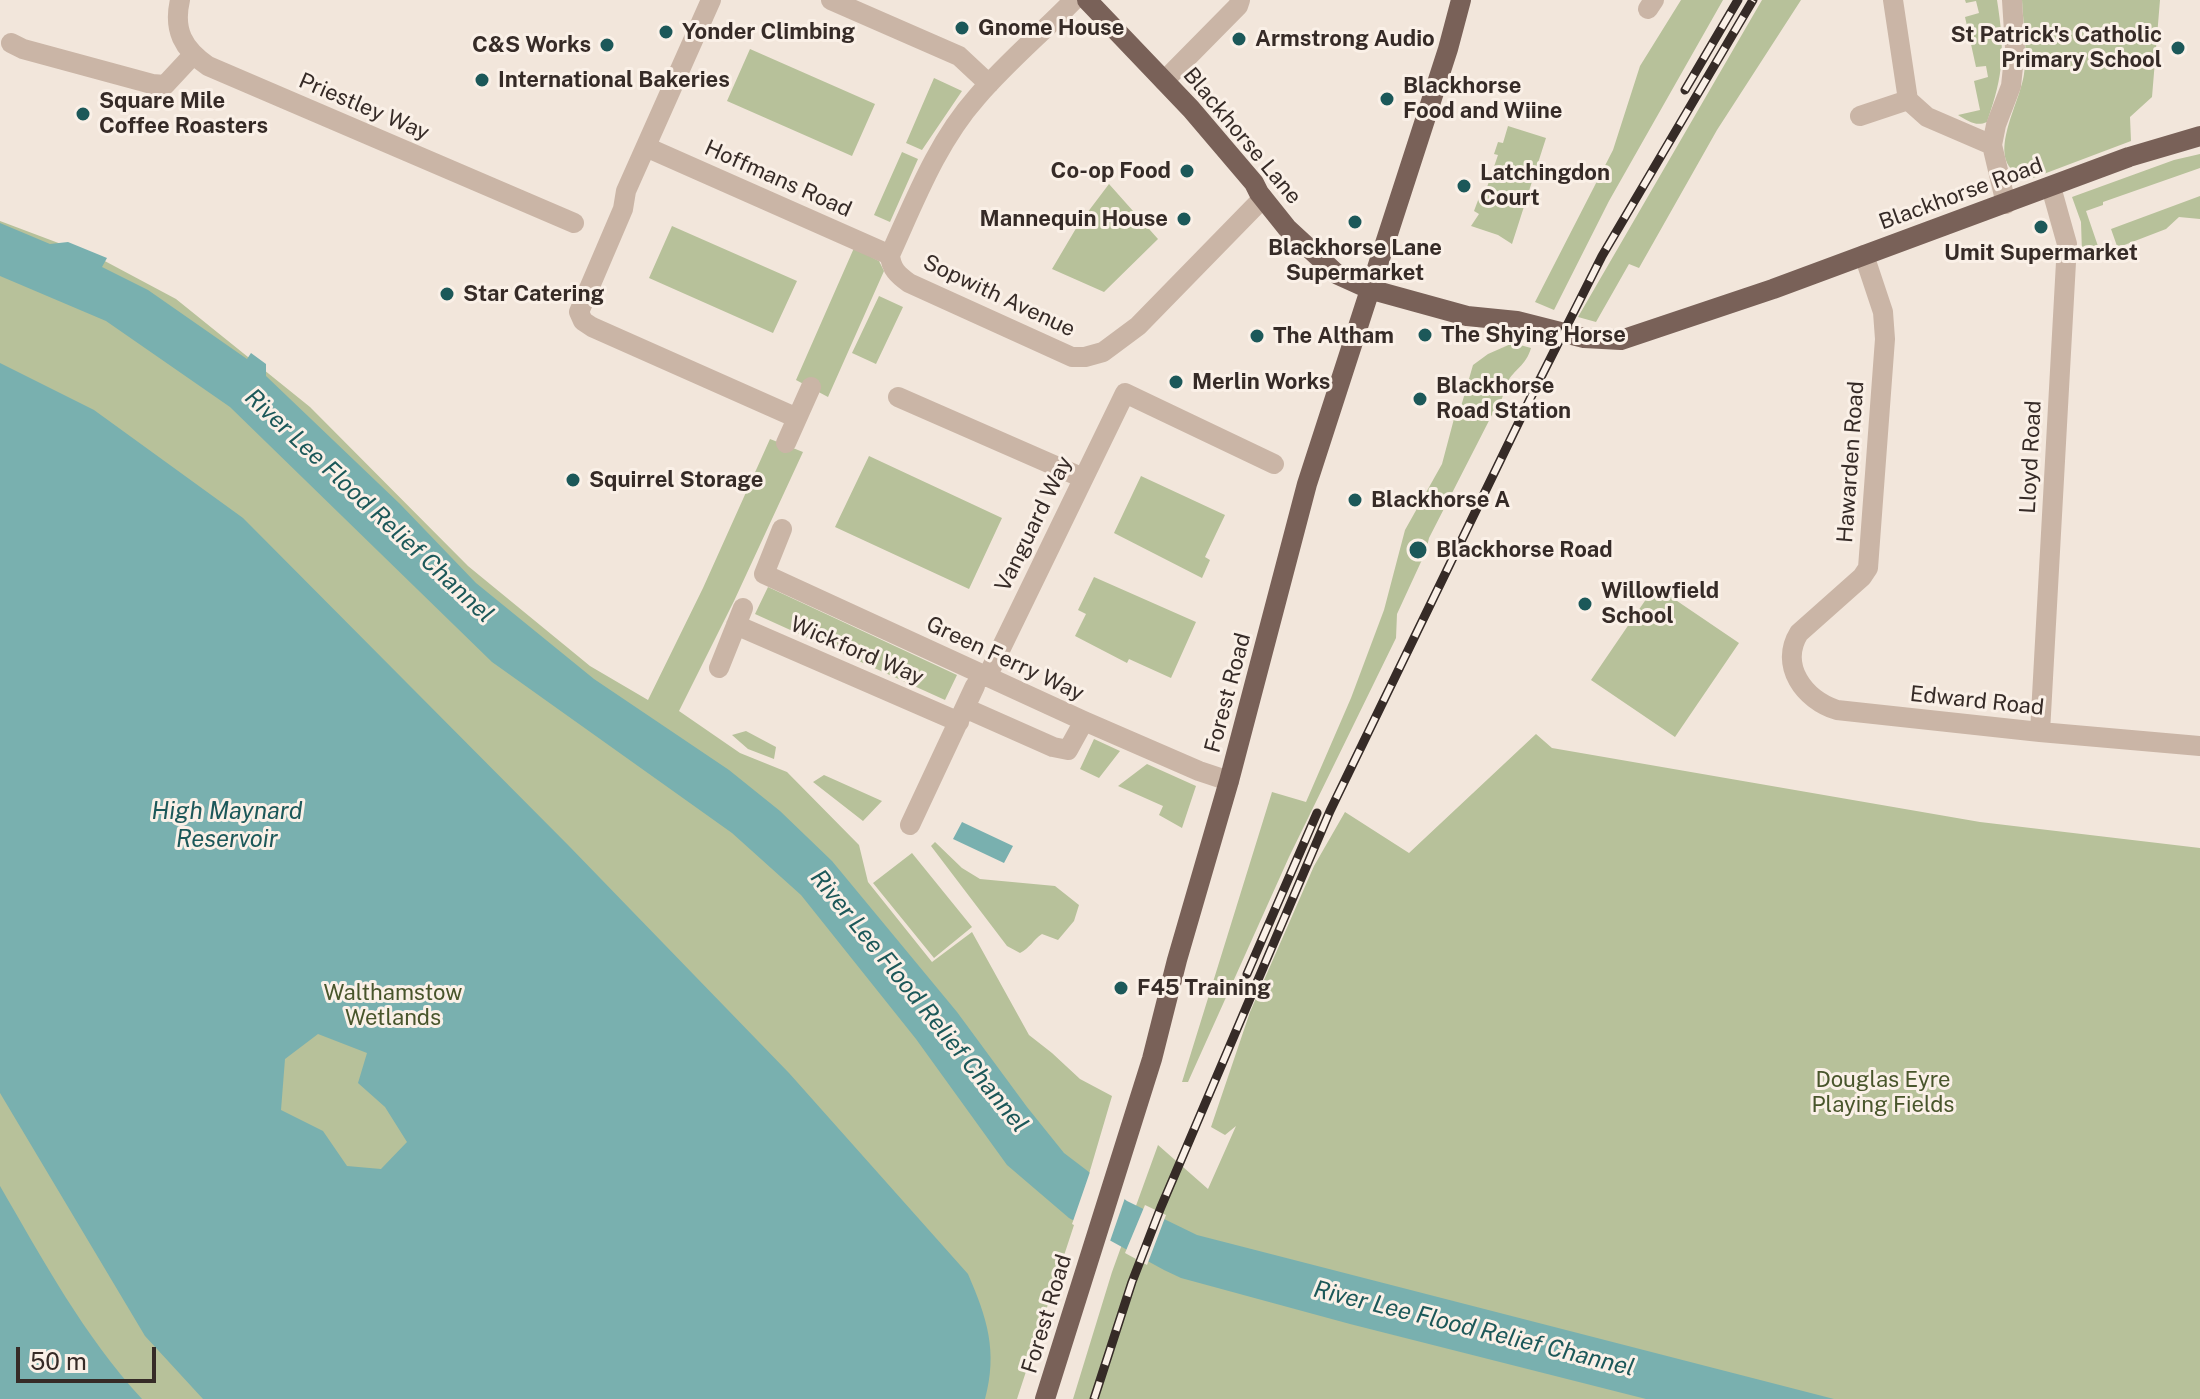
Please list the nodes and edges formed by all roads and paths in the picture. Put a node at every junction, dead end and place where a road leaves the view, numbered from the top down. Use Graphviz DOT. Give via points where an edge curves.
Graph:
graph roads {
  1 [pos="180,0"];
  2 [pos="711,0"];
  3 [pos="831,0"];
  4 [pos="1074,0"];
  5 [pos="1087,0"];
  6 [pos="1240,0"];
  7 [pos="1461,0"];
  8 [pos="1893,0"];
  9 [pos="2012,0"];
  10 [pos="11,43"];
  11 [pos="192,56"];
  12 [pos="1164,81"];
  13 [pos="989,84"];
  14 [pos="1908,100"];
  15 [pos="1860,116"];
  16 [pos="2200,136"];
  17 [pos="1992,145"];
  18 [pos="646,147"];
  19 [pos="2051,187"];
  20 [pos="1263,198"];
  21 [pos="2006,204"];
  22 [pos="574,223"];
  23 [pos="890,255"];
  24 [pos="1864,255"];
  25 [pos="1369,289"];
  26 [pos="811,387"];
  27 [pos="898,397"];
  28 [pos="797,418"];
  29 [pos="786,443"];
  30 [pos="1274,464"];
  31 [pos="1083,478"];
  32 [pos="782,529"];
  33 [pos="1792,644"];
  34 [pos="719,668"];
  35 [pos="981,682"];
  36 [pos="962,715"];
  37 [pos="1084,721"];
  38 [pos="2040,732"];
  39 [pos="2200,746"];
  40 [pos="1229,781"];
  41 [pos="910,825"];
  42 [pos="1045,1399"];
  1 -- 11 [label="street" via="179,32"];
  2 -- 18 [label="street"];
  3 -- 13 [label="street" via="959,56"];
  4 -- 13 [label="street"];
  5 -- 12 [label="main road, Blackhorse Lane"];
  6 -- 12 [label="street"];
  7 -- 25 [label="main road, Forest Road"];
  8 -- 14 [label="street"];
  9 -- 17 [label="street" via="2011,86"];
  10 -- 11 [label="street" via="165,85"];
  11 -- 22 [label="street, Priestley Way"];
  12 -- 20 [label="main road, Blackhorse Lane"];
  13 -- 23 [label="street" via="933,161"];
  14 -- 15 [label="street"];
  14 -- 17 [label="street" via="1927,117"];
  16 -- 19 [label="main road, Blackhorse Road"];
  17 -- 21 [label="street"];
  18 -- 23 [label="street, Hoffmans Road"];
  18 -- 28 [label="street" via="582,303 583,321"];
  19 -- 21 [label="main road, Blackhorse Road"];
  19 -- 38 [label="street, Lloyd Road" via="2067,244"];
  20 -- 23 [label="street, Sopwith Avenue" via="1138,326 1103,352 1085,357 1072,357 909,283 894,269"];
  20 -- 25 [label="main road, Blackhorse Lane" via="1332,270"];
  21 -- 24 [label="main road, Blackhorse Road"];
  24 -- 25 [label="main road, Blackhorse Road" via="1621,340 1594,340 1517,321 1467,316"];
  24 -- 33 [label="street, Hawarden Road" via="1883,312 1885,339 1868,568"];
  25 -- 40 [label="main road, Forest Road" via="1307,484"];
  26 -- 28 [label="street"];
  27 -- 31 [label="street"];
  28 -- 29 [label="street"];
  30 -- 31 [label="street, Vanguard Way" via="1125,393"];
  31 -- 35 [label="street, Vanguard Way"];
  32 -- 35 [label="street, Green Ferry Way" via="764,574"];
  33 -- 38 [label="street, Edward Road" via="1791,666 1814,700 1826,707"];
  34 -- 36 [label="street, Wickford Way" via="740,616"];
  35 -- 36 [label="street, Vanguard Way"];
  35 -- 37 [label="street, Green Ferry Way"];
  36 -- 37 [label="street, Wickford Way" via="1068,750"];
  36 -- 41 [label="street, Vanguard Way"];
  37 -- 40 [label="street, Green Ferry Way"];
  38 -- 39 [label="street, Edward Road"];
  40 -- 42 [label="main road, Forest Road" via="1152,1059"];
}
